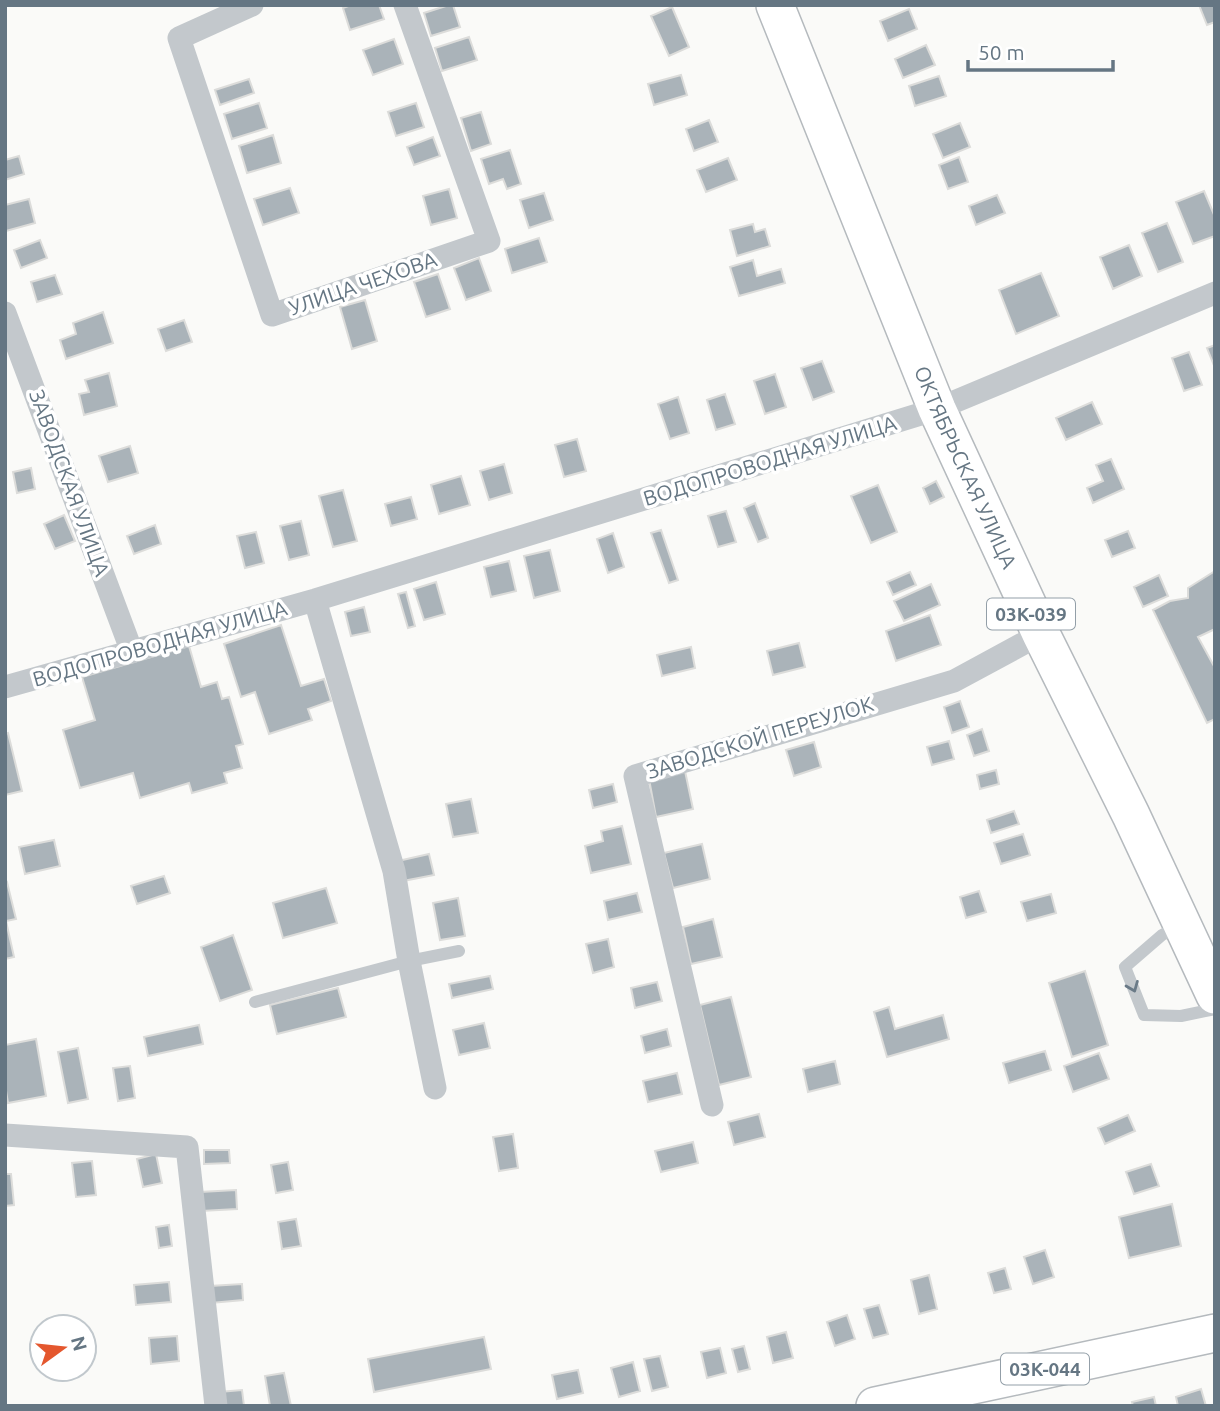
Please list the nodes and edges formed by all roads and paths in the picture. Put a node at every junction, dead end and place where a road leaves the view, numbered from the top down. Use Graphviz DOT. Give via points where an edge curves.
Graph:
graph roads {
  1 [pos="252,5"];
  2 [pos="405,5"];
  3 [pos="775,5"];
  4 [pos="1215,293"];
  5 [pos="5,313"];
  6 [pos="937,410"];
  7 [pos="315,600"];
  8 [pos="1041,634"];
  9 [pos="132,652"];
  10 [pos="5,687"];
  11 [pos="1182,925"];
  12 [pos="459,951"];
  13 [pos="409,961"];
  14 [pos="1215,995"];
  15 [pos="256,1002"];
  16 [pos="1215,1009"];
  17 [pos="435,1088"];
  18 [pos="712,1105"];
  19 [pos="5,1135"];
  20 [pos="1215,1333"];
  21 [pos="216,1406"];
  22 [pos="875,1406"];
  1 -- 2 [label="street, УЛИЦА ЧЕХОВА" via="179,38 272,315 489,241"];
  3 -- 6 [label="main road, ОКТЯБРЬСКАЯ УЛИЦА / 03К-039"];
  4 -- 6 [label="street, ВОДОПРОВОДНАЯ УЛИЦА"];
  5 -- 9 [label="street, ЗАВОДСКАЯ УЛИЦА"];
  6 -- 7 [label="street, ВОДОПРОВОДНАЯ УЛИЦА"];
  6 -- 8 [label="main road, ОКТЯБРЬСКАЯ УЛИЦА / 03К-039"];
  7 -- 9 [label="street, ВОДОПРОВОДНАЯ УЛИЦА"];
  7 -- 13 [label="street, ВОДОПРОВОДНАЯ УЛИЦА" via="394,871"];
  8 -- 11 [label="main road, ОКТЯБРЬСКАЯ УЛИЦА / 03К-039"];
  8 -- 18 [label="street, ЗАВОДСКОЙ ПЕРЕУЛОК" via="954,681 635,776"];
  9 -- 10 [label="street, ВОДОПРОВОДНАЯ УЛИЦА"];
  11 -- 14 [label="main road, ОКТЯБРЬСКАЯ УЛИЦА / 03К-039"];
  11 -- 16 [label="lane, one-way" via="1162,935 1125,967 1144,1015 1181,1016"];
  12 -- 13 [label="lane"];
  13 -- 15 [label="lane"];
  13 -- 17 [label="street, ВОДОПРОВОДНАЯ УЛИЦА"];
  19 -- 21 [label="street" via="187,1147"];
  20 -- 22 [label="main road, 03К-044"];
}
